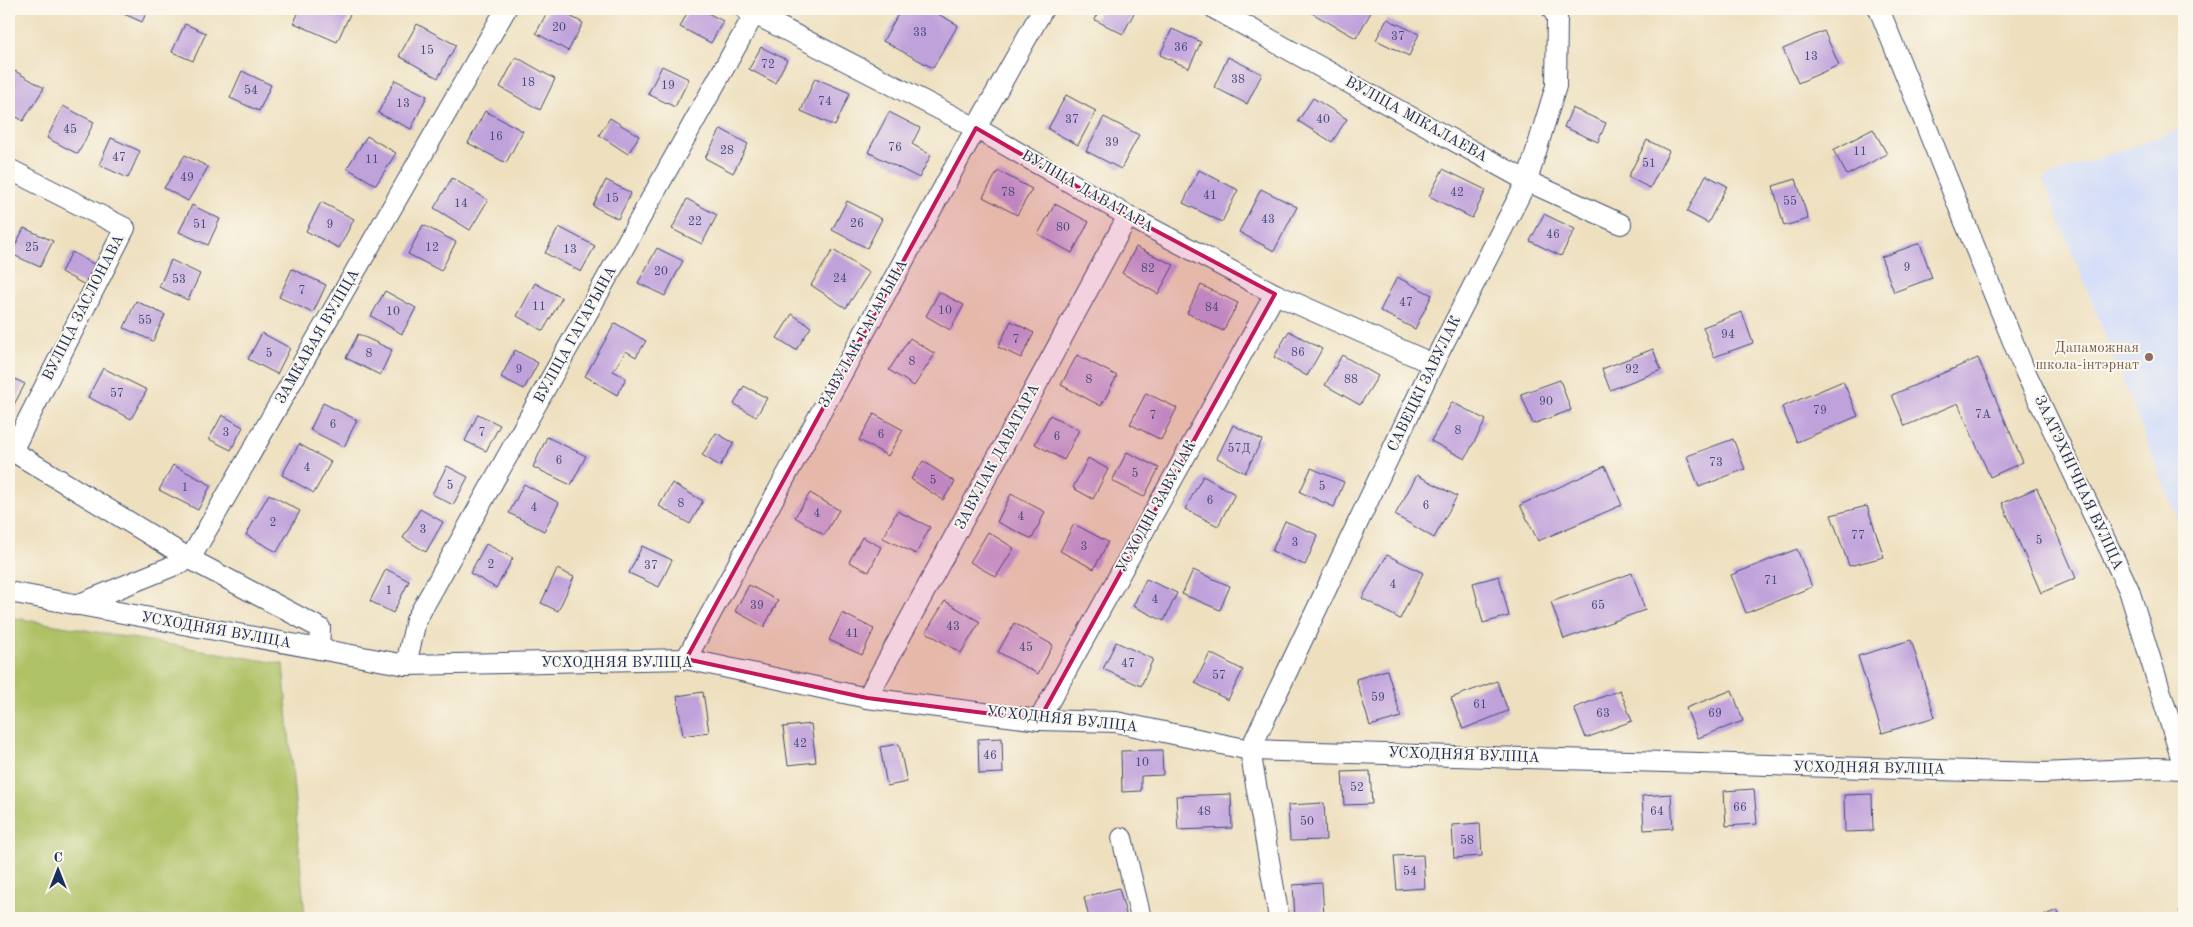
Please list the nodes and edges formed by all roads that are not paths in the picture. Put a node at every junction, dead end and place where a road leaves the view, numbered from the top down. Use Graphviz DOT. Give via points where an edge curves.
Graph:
graph roads {
  1 [pos="506,9"];
  2 [pos="1044,9"];
  3 [pos="1216,9"];
  4 [pos="1552,9"];
  5 [pos="1879,9"];
  6 [pos="752,10"];
  7 [pos="976,128"];
  8 [pos="9,169"];
  9 [pos="1527,182"];
  10 [pos="1128,216"];
  11 [pos="1621,224"];
  12 [pos="1275,294"];
  13 [pos="1433,364"];
  14 [pos="11,450"];
  15 [pos="190,559"];
  16 [pos="9,592"];
  17 [pos="77,606"];
  18 [pos="319,649"];
  19 [pos="686,659"];
  20 [pos="406,665"];
  21 [pos="867,698"];
  22 [pos="1039,720"];
  23 [pos="1250,750"];
  24 [pos="2184,768"];
  25 [pos="1122,838"];
  26 [pos="1140,918"];
  27 [pos="1279,918"];
  1 -- 15 [label="street, ЗАМКАВАЯ ВУЛІЦА"];
  2 -- 7 [label="street, ЗАВУЛАК ГАГАРЫНА"];
  3 -- 9 [label="street, ВУЛІЦА МІКАЛАЕВА"];
  4 -- 9 [label="street, САВЕЦКІ ЗАВУЛАК" via="1557,17 1556,86"];
  5 -- 24 [label="street, ЗААТЭХНІЧНАЯ ВУЛІЦА" via="2024,369 2129,590"];
  6 -- 7 [label="street, ВУЛІЦА ДАВАТАРА"];
  6 -- 20 [label="street, ВУЛІЦА ГАГАРЫНА" via="416,620"];
  7 -- 10 [label="street, ВУЛІЦА ДАВАТАРА"];
  7 -- 19 [label="street, ЗАВУЛАК ГАГАРЫНА"];
  8 -- 14 [label="street, ВУЛІЦА ЗАСЛОНАВА" via="124,228"];
  9 -- 11 [label="street, ВУЛІЦА МІКАЛАЕВА"];
  9 -- 13 [label="street, САВЕЦКІ ЗАВУЛАК"];
  10 -- 12 [label="street, ВУЛІЦА ДАВАТАРА"];
  10 -- 21 [label="street, ЗАВУЛАК ДАВАТАРА"];
  12 -- 13 [label="street, ВУЛІЦА ДАВАТАРА"];
  12 -- 22 [label="street, УСХОДНІ ЗАВУЛАК"];
  13 -- 23 [label="street, САВЕЦКІ ЗАВУЛАК"];
  14 -- 15 [label="street, ВУЛІЦА ЗАСЛОНАВА"];
  15 -- 17 [label="street"];
  15 -- 18 [label="street, ВУЛІЦА ЗАСЛОНАВА" via="320,628"];
  16 -- 17 [label="street, УСХОДНЯЯ ВУЛІЦА"];
  17 -- 18 [label="street, УСХОДНЯЯ ВУЛІЦА"];
  18 -- 20 [label="street, УСХОДНЯЯ ВУЛІЦА"];
  19 -- 20 [label="street, УСХОДНЯЯ ВУЛІЦА"];
  19 -- 21 [label="street, УСХОДНЯЯ ВУЛІЦА"];
  21 -- 22 [label="street, УСХОДНЯЯ ВУЛІЦА"];
  22 -- 23 [label="street, УСХОДНЯЯ ВУЛІЦА" via="1116,722"];
  23 -- 24 [label="street, УСХОДНЯЯ ВУЛІЦА" via="2041,773"];
  23 -- 27 [label="street"];
  25 -- 26 [label="street"];
}
